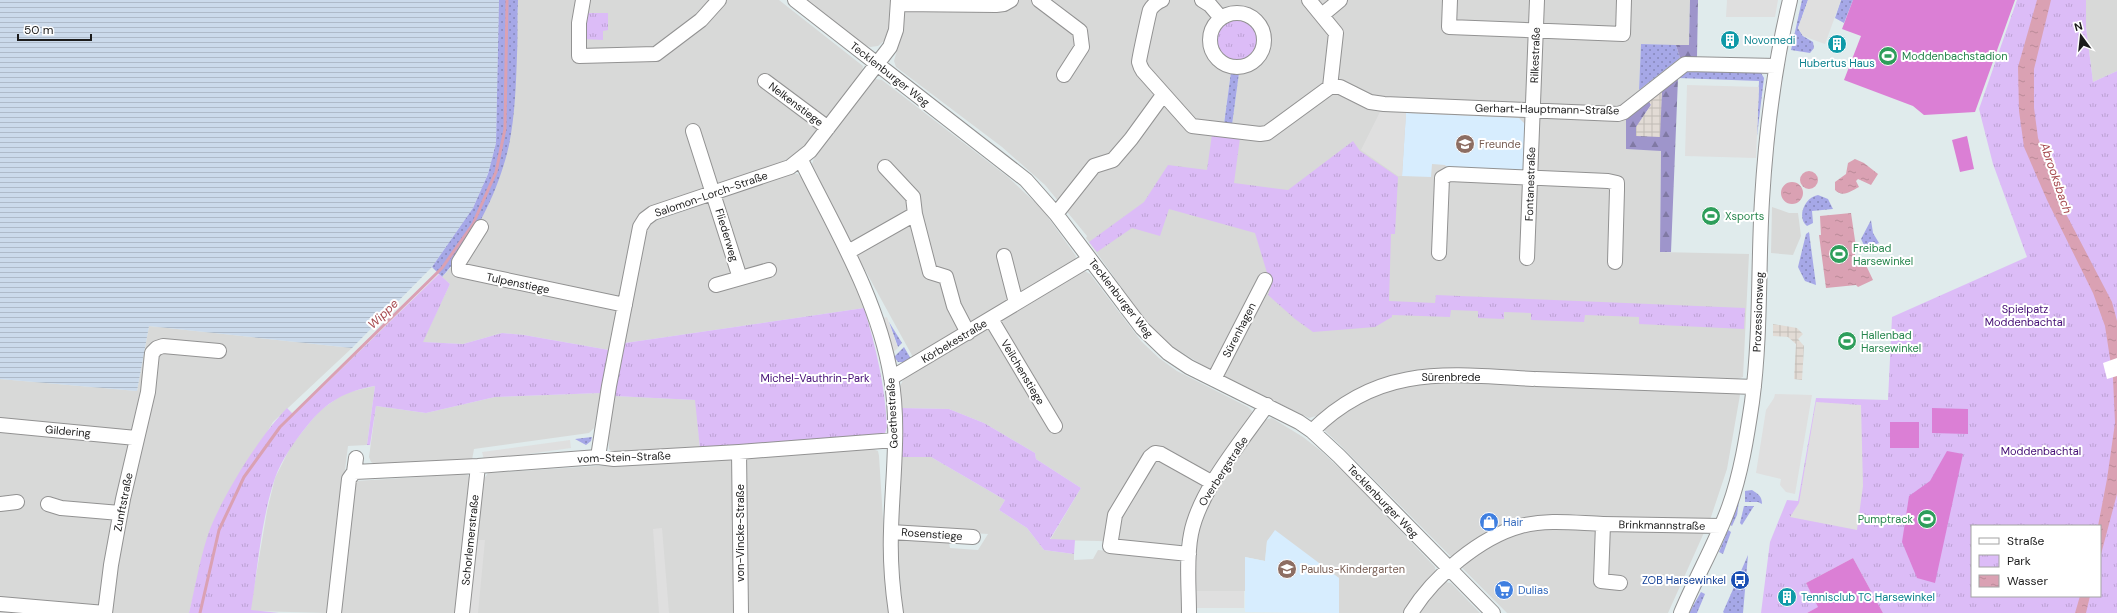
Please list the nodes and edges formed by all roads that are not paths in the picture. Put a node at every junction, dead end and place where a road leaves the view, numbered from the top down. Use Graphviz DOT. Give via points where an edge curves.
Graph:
graph roads {
  1 [pos="584,0"];
  2 [pos="719,0"];
  3 [pos="795,0"];
  4 [pos="1011,0"];
  5 [pos="1039,0"];
  6 [pos="1162,0"];
  7 [pos="1202,0"];
  8 [pos="1309,0"];
  9 [pos="1340,0"];
  10 [pos="1450,0"];
  11 [pos="1537,0"];
  12 [pos="1624,0"];
  13 [pos="1790,0"];
  14 [pos="899,2"];
  15 [pos="978,3"];
  16 [pos="1322,16"];
  17 [pos="1221,18"];
  18 [pos="1536,31"];
  19 [pos="878,64"];
  20 [pos="1776,66"];
  21 [pos="1064,75"];
  22 [pos="765,80"];
  23 [pos="1330,87"];
  24 [pos="1163,95"];
  25 [pos="1533,110"];
  26 [pos="828,128"];
  27 [pos="693,131"];
  28 [pos="801,160"];
  29 [pos="885,167"];
  30 [pos="1530,178"];
  31 [pos="714,192"];
  32 [pos="915,214"];
  33 [pos="1056,214"];
  34 [pos="481,227"];
  35 [pos="848,252"];
  36 [pos="1439,253"];
  37 [pos="1004,256"];
  38 [pos="1526,258"];
  39 [pos="1090,259"];
  40 [pos="1615,262"];
  41 [pos="769,270"];
  42 [pos="740,278"];
  43 [pos="1265,280"];
  44 [pos="716,285"];
  45 [pos="1016,303"];
  46 [pos="625,305"];
  47 [pos="991,319"];
  48 [pos="968,333"];
  49 [pos="219,351"];
  50 [pos="891,378"];
  51 [pos="1214,379"];
  52 [pos="1754,387"];
  53 [pos="1267,405"];
  54 [pos="0,425"];
  55 [pos="1055,426"];
  56 [pos="1312,431"];
  57 [pos="136,438"];
  58 [pos="895,440"];
  59 [pos="739,452"];
  60 [pos="598,457"];
  61 [pos="356,458"];
  62 [pos="478,466"];
  63 [pos="354,472"];
  64 [pos="1213,483"];
  65 [pos="17,502"];
  66 [pos="0,504"];
  67 [pos="48,504"];
  68 [pos="120,513"];
  69 [pos="1603,524"];
  70 [pos="1721,526"];
  71 [pos="891,532"];
  72 [pos="973,537"];
  73 [pos="1189,554"];
  74 [pos="1449,568"];
  75 [pos="1620,583"];
  76 [pos="0,604"];
  77 [pos="105,613"];
  78 [pos="334,613"];
  79 [pos="462,613"];
  80 [pos="741,613"];
  81 [pos="896,613"];
  82 [pos="1189,613"];
  83 [pos="1411,613"];
  84 [pos="1493,613"];
  85 [pos="1680,613"];
  1 -- 2 [label="street" via="579,23 579,56 656,54 701,20"];
  3 -- 19 [label="street, Tecklenburger Weg"];
  4 -- 15 [label="street" via="1004,4"];
  5 -- 21 [label="street" via="1080,31 1082,47"];
  6 -- 24 [label="street" via="1149,12 1139,64"];
  7 -- 17 [label="street"];
  8 -- 16 [label="street"];
  9 -- 16 [label="street"];
  10 -- 18 [label="street" via="1448,27"];
  11 -- 18 [label="street, Rilkestraße"];
  12 -- 18 [label="street" via="1622,34"];
  13 -- 20 [label="street, Prozessionsweg"];
  14 -- 15 [label="street"];
  14 -- 19 [label="street, Salomon-Lorch-Straße" via="896,30 890,47"];
  16 -- 23 [label="street" via="1333,29 1336,38"];
  18 -- 25 [label="street, Rilkestraße"];
  19 -- 26 [label="street, Salomon-Lorch-Straße"];
  19 -- 33 [label="street, Tecklenburger Weg" via="1026,180"];
  20 -- 25 [label="street, Gerhart-Hauptmann-Straße" via="1685,64 1618,114"];
  20 -- 52 [label="street, Prozessionsweg" via="1762,200"];
  22 -- 26 [label="street, Nelkenstiege"];
  23 -- 24 [label="street" via="1267,132 1260,134 1192,126"];
  23 -- 25 [label="street, Gerhart-Hauptmann-Straße" via="1340,87 1370,102 1384,104"];
  24 -- 33 [label="street" via="1132,139 1113,160 1094,166"];
  25 -- 30 [label="street, Fontanestraße"];
  26 -- 28 [label="street, Salomon-Lorch-Straße"];
  27 -- 31 [label="street, Fliederweg"];
  28 -- 31 [label="street, Salomon-Lorch-Straße" via="790,167"];
  28 -- 35 [label="street, Goethestraße"];
  29 -- 32 [label="street" via="913,197"];
  30 -- 36 [label="street" via="1449,174 1442,178"];
  30 -- 38 [label="street, Fontanestraße"];
  30 -- 40 [label="street" via="1608,180 1617,183"];
  31 -- 42 [label="street, Fliederweg"];
  31 -- 46 [label="street, Salomon-Lorch-Straße" via="653,213 645,219 640,227"];
  32 -- 35 [label="street"];
  32 -- 48 [label="street" via="930,272 946,277 954,306"];
  33 -- 39 [label="street, Tecklenburger Weg"];
  34 -- 46 [label="street, Tulpenstiege" via="459,262 459,270"];
  35 -- 50 [label="street, Goethestraße" via="871,310"];
  37 -- 45 [label="street"];
  39 -- 45 [label="street, Körbekestraße"];
  39 -- 51 [label="street, Tecklenburger Weg" via="1153,339 1189,367"];
  41 -- 42 [label="street"];
  42 -- 44 [label="street"];
  43 -- 51 [label="street, Sürenhagen"];
  45 -- 47 [label="street, Körbekestraße"];
  46 -- 60 [label="street, Salomon-Lorch-Straße"];
  47 -- 48 [label="street, Körbekestraße"];
  47 -- 55 [label="street, Veilchenstiege"];
  48 -- 50 [label="street, Körbekestraße"];
  49 -- 57 [label="street, Zunftstraße" via="163,346 152,353 148,392"];
  50 -- 58 [label="street, Goethestraße"];
  51 -- 53 [label="street, Tecklenburger Weg"];
  52 -- 56 [label="street, Sürenbrede" via="1446,374 1404,379 1379,388 1353,400 1324,419"];
  52 -- 70 [label="street, Prozessionsweg" via="1737,478"];
  53 -- 56 [label="street, Tecklenburger Weg"];
  53 -- 64 [label="street, Overbergstraße"];
  54 -- 57 [label="street, Gildering"];
  56 -- 74 [label="street, Tecklenburger Weg"];
  57 -- 68 [label="street, Zunftstraße"];
  58 -- 59 [label="street, vom-Stein-Straße"];
  58 -- 71 [label="street, Goethestraße"];
  59 -- 60 [label="street, vom-Stein-Straße" via="614,459"];
  59 -- 80 [label="street, von-Vincke-Straße"];
  60 -- 62 [label="street, vom-Stein-Straße"];
  61 -- 63 [label="street"];
  62 -- 63 [label="street, vom-Stein-Straße"];
  62 -- 79 [label="street, Schorlemerstraße"];
  63 -- 78 [label="street" via="349,478"];
  64 -- 73 [label="street, Overbergstraße" via="1194,519"];
  64 -- 73 [label="street" via="1155,453 1150,457 1115,515 1110,546"];
  65 -- 66 [label="street"];
  67 -- 68 [label="street" via="61,508"];
  68 -- 77 [label="street, Zunftstraße"];
  69 -- 70 [label="street, Brinkmannstraße"];
  69 -- 74 [label="street, Brinkmannstraße" via="1552,522 1520,526 1459,559"];
  69 -- 75 [label="street, Brinkmannstraße" via="1601,580"];
  70 -- 85 [label="street, Prozessionsweg"];
  71 -- 72 [label="street, Rosenstiege"];
  71 -- 81 [label="street, Goethestraße" via="890,565"];
  73 -- 82 [label="street, Overbergstraße"];
  74 -- 83 [label="street, Brinkmannstraße" via="1419,600"];
  74 -- 84 [label="street, Tecklenburger Weg"];
  76 -- 77 [label="street"];
}
